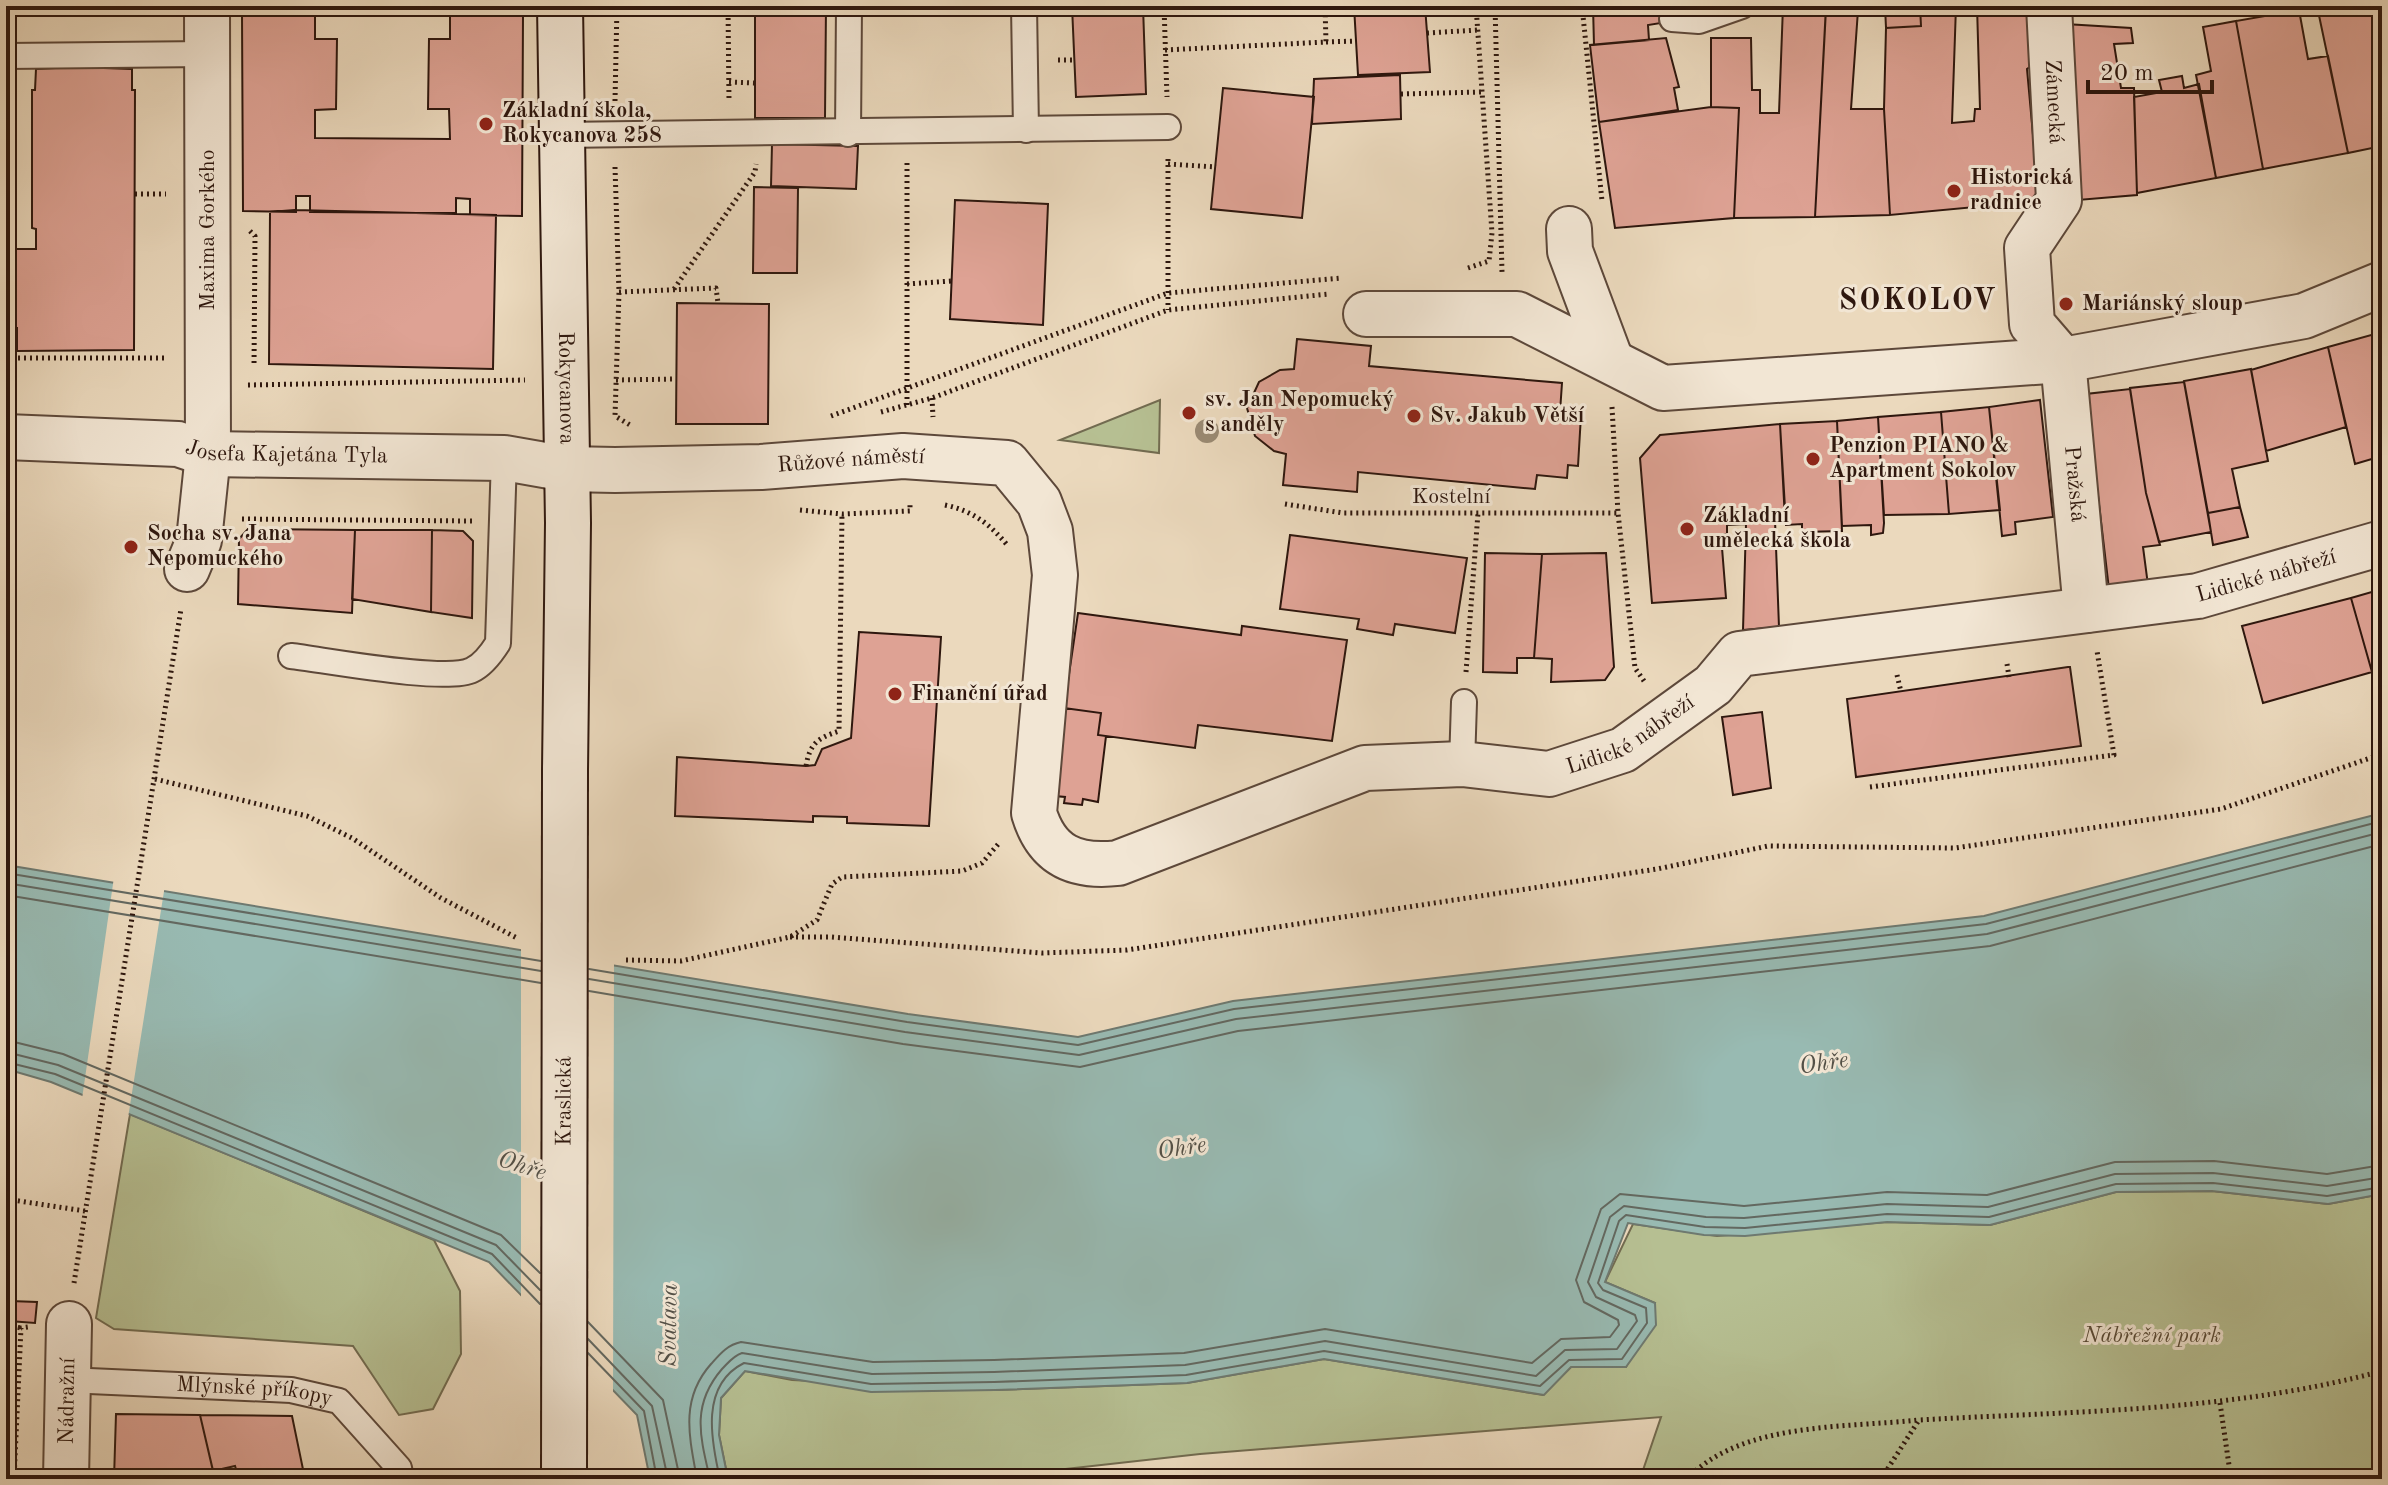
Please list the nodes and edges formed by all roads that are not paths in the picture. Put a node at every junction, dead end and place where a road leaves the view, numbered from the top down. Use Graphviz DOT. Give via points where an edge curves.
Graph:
graph roads {
  1 [pos="207,6"];
  2 [pos="560,6"];
  3 [pos="849,6"];
  4 [pos="1024,6"];
  5 [pos="1742,6"];
  6 [pos="2049,6"];
  7 [pos="1672,19"];
  8 [pos="207,54"];
  9 [pos="6,56"];
  10 [pos="1168,127"];
  11 [pos="1026,130"];
  12 [pos="848,134"];
  13 [pos="561,135"];
  14 [pos="1570,240"];
  15 [pos="2382,284"];
  16 [pos="1350,295"];
  17 [pos="1610,358"];
  18 [pos="2063,360"];
  19 [pos="6,437"];
  20 [pos="208,454"];
  21 [pos="504,458"];
  22 [pos="567,469"];
  23 [pos="2382,543"];
  24 [pos="193,554"];
  25 [pos="1055,575"];
  26 [pos="2090,624"];
  27 [pos="291,656"];
  28 [pos="1464,702"];
  29 [pos="1462,764"];
  30 [pos="565,770"];
  31 [pos="69,1324"];
  32 [pos="67,1380"];
  33 [pos="66,1479"];
  34 [pos="401,1479"];
  35 [pos="564,1479"];
  1 -- 8 [label="street, Maxima Gorkého"];
  2 -- 13 [label="street, Rokycanova"];
  3 -- 12 [label="lane"];
  4 -- 11 [label="lane"];
  5 -- 7 [label="lane" via="1699,21"];
  6 -- 18 [label="street, Zámecká" via="2059,200 2027,248 2032,324"];
  8 -- 9 [label="lane"];
  8 -- 20 [label="street, Maxima Gorkého"];
  10 -- 11 [label="lane"];
  11 -- 12 [label="lane"];
  12 -- 13 [label="lane"];
  13 -- 22 [label="street, Rokycanova"];
  14 -- 17 [label="street"];
  15 -- 18 [label="street" via="2304,316"];
  16 -- 17 [label="street" via="1517,314"];
  17 -- 18 [label="street" via="1663,388"];
  18 -- 26 [label="street, Pražská"];
  19 -- 20 [label="street, Josefa Kajetána Tyla" via="178,444"];
  20 -- 21 [label="street, Josefa Kajetána Tyla"];
  20 -- 24 [label="street, Maxima Gorkého"];
  21 -- 22 [label="street, Josefa Kajetána Tyla"];
  21 -- 27 [label="lane" via="498,643 489,657 470,672 432,674"];
  22 -- 25 [label="street, Růžové náměstí" via="761,467 903,456 1007,463 1039,502 1050,531"];
  22 -- 30 [label="street, Rokycanova"];
  23 -- 26 [label="street, Lidické nábřeží"];
  25 -- 29 [label="street, Lidické nábřeží" via="1034,813 1041,837 1068,859 1090,867 1118,863 1365,768"];
  26 -- 29 [label="street, Lidické nábřeží" via="1739,654 1713,685 1623,750 1549,774"];
  28 -- 29 [label="lane"];
  30 -- 35 [label="street, Kraslická, bridge"];
  31 -- 32 [label="street, Nádražní"];
  32 -- 33 [label="street, Nádražní"];
  32 -- 34 [label="lane, Mlýnské příkopy" via="291,1390 339,1401 399,1468"];
}
